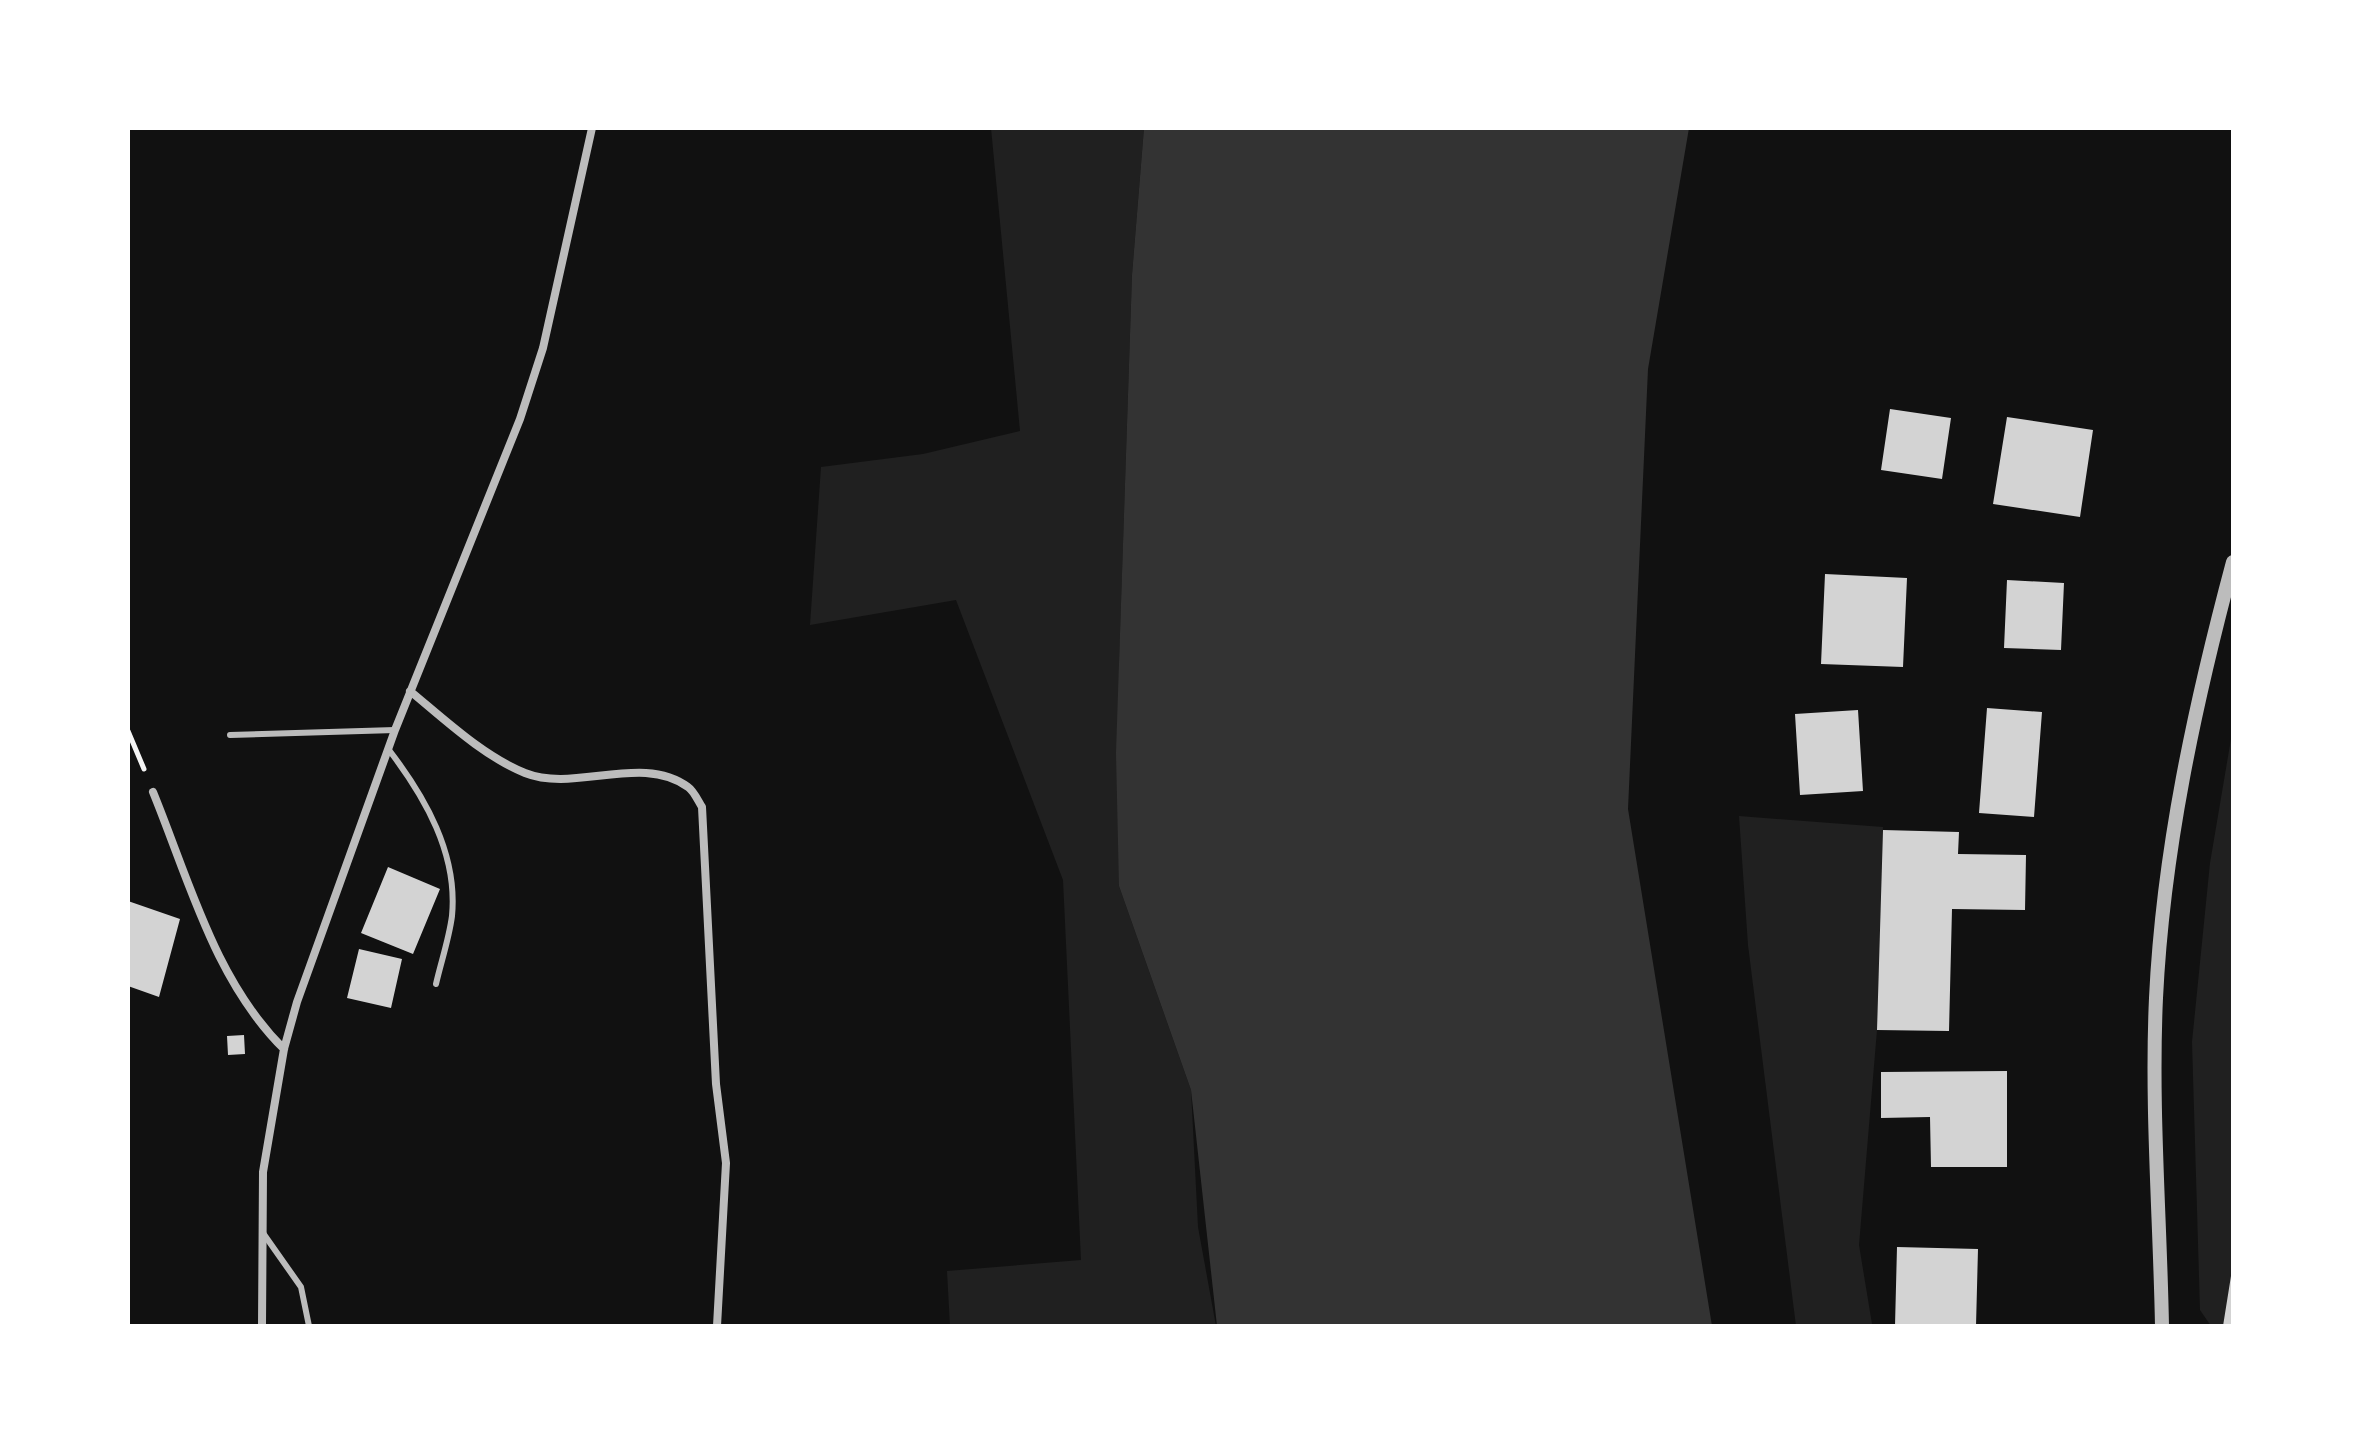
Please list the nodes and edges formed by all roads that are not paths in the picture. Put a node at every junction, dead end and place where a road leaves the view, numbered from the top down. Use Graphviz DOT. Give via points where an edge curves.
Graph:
graph roads {
  1 [pos="592,128"];
  2 [pos="2233,562"];
  3 [pos="410,691"];
  4 [pos="395,730"];
  5 [pos="230,735"];
  6 [pos="389,750"];
  7 [pos="153,792"];
  8 [pos="436,984"];
  9 [pos="284,1049"];
  10 [pos="263,1233"];
  11 [pos="262,1326"];
  12 [pos="309,1326"];
  13 [pos="717,1326"];
  14 [pos="2162,1326"];
  1 -- 3 [label="street" via="543,348"];
  2 -- 14 [label="street" via="2206,661 2175,829 2156,998"];
  3 -- 4 [label="street"];
  3 -- 13 [label="street" via="524,773 668,778 689,787 702,807 716,1084 726,1163"];
  4 -- 5 [label="lane"];
  4 -- 6 [label="street"];
  6 -- 8 [label="lane" via="419,789 451,881 452,917"];
  6 -- 9 [label="street"];
  7 -- 9 [label="street" via="222,963 259,1024"];
  9 -- 10 [label="street" via="263,1172"];
  10 -- 11 [label="street"];
  10 -- 12 [label="lane" via="301,1287"];
}
